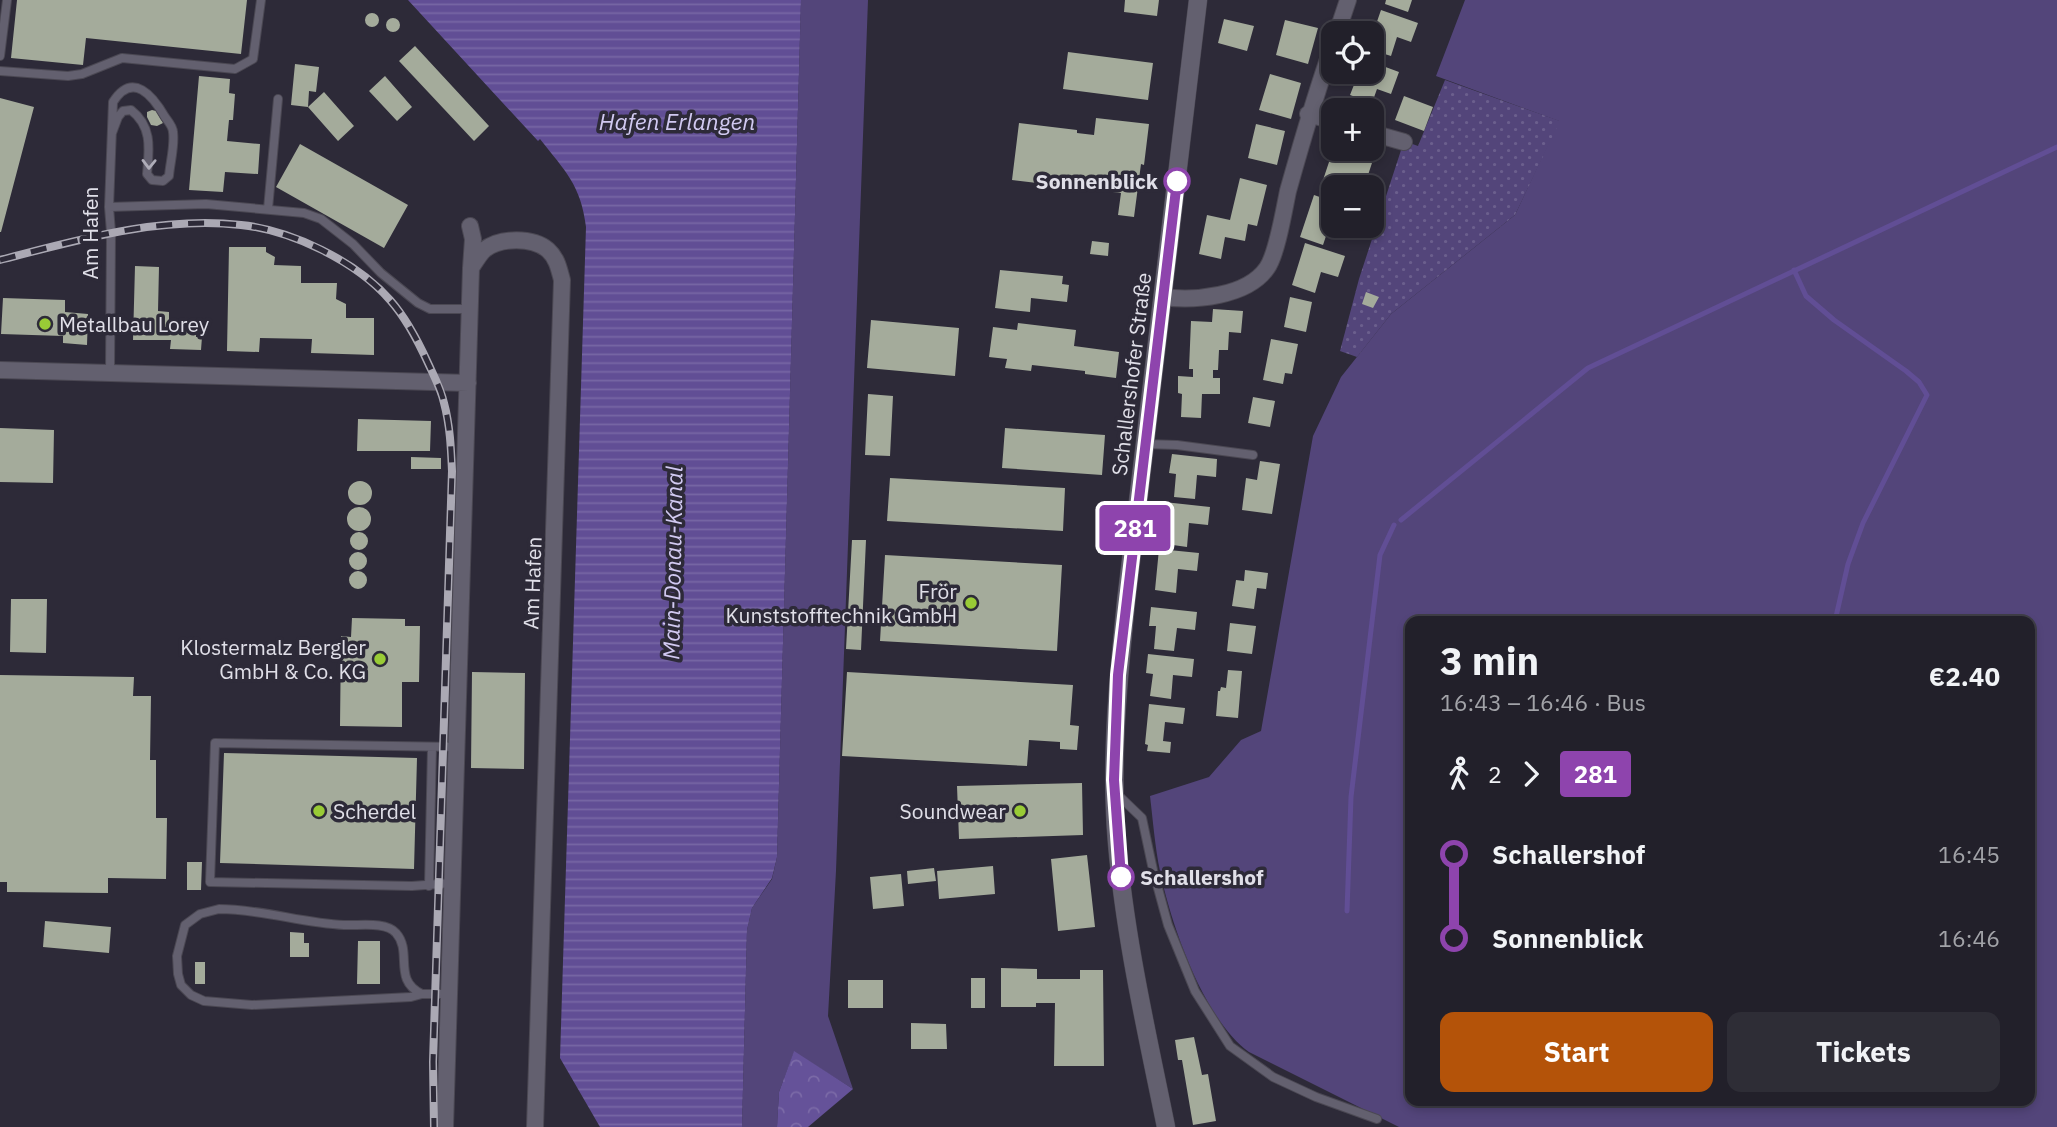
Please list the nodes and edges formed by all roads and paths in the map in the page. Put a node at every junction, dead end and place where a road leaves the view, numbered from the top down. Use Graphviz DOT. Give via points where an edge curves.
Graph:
graph roads {
  1 [pos="7,0"];
  2 [pos="261,0"];
  3 [pos="1198,0"];
  4 [pos="1348,0"];
  5 [pos="1341,21"];
  6 [pos="0,56"];
  7 [pos="0,71"];
  8 [pos="1321,78"];
  9 [pos="278,99"];
  10 [pos="1308,114"];
  11 [pos="1321,118"];
  12 [pos="113,133"];
  13 [pos="1384,136"];
  14 [pos="1404,142"];
  15 [pos="109,207"];
  16 [pos="268,209"];
  17 [pos="470,226"];
  18 [pos="471,268"];
  19 [pos="1163,297"];
  20 [pos="469,309"];
  21 [pos="0,370"];
  22 [pos="110,374"];
  23 [pos="468,383"];
  24 [pos="1145,443"];
  25 [pos="1253,455"];
  26 [pos="432,747"];
  27 [pos="456,747"];
  28 [pos="1114,791"];
  29 [pos="453,883"];
  30 [pos="429,886"];
  31 [pos="422,994"];
  32 [pos="449,994"];
  33 [pos="1377,1119"];
  34 [pos="445,1127"];
  35 [pos="535,1127"];
  36 [pos="1166,1127"];
  1 -- 6 [label="lane"];
  2 -- 7 [label="lane" via="253,59 235,69 122,58 68,76"];
  3 -- 19 [label="street, Schallershofer Straße"];
  4 -- 5 [label="street"];
  8 -- 10 [label="street"];
  9 -- 16 [label="lane"];
  10 -- 11 [label="street"];
  10 -- 19 [label="street" via="1268,267 1231,291 1198,299"];
  12 -- 12 [label="lane, Am Hafen, one-way" via="118,117 131,110 150,139 147,174 152,180 169,176 173,130 154,98 143,90 120,92 113,102"];
  12 -- 15 [label="lane, Am Hafen"];
  13 -- 14 [label="street"];
  15 -- 16 [label="lane" via="206,204"];
  15 -- 22 [label="lane, Am Hafen"];
  16 -- 20 [label="lane" via="321,219 429,309"];
  17 -- 18 [label="street"];
  18 -- 20 [label="street"];
  18 -- 35 [label="street, Am Hafen" via="484,250 523,240 547,248 562,280"];
  19 -- 24 [label="street, Schallershofer Straße"];
  20 -- 23 [label="street"];
  21 -- 22 [label="street"];
  22 -- 23 [label="street"];
  23 -- 27 [label="street"];
  24 -- 25 [label="lane"];
  24 -- 28 [label="street, Schallershofer Straße" via="1118,675"];
  26 -- 27 [label="lane"];
  26 -- 30 [label="lane"];
  26 -- 30 [label="lane" via="215,743 210,882"];
  27 -- 29 [label="street"];
  28 -- 33 [label="lane" via="1142,818 1167,925 1195,991 1230,1046 1273,1077"];
  28 -- 36 [label="street, Schallershofer Straße" via="1122,890"];
  29 -- 30 [label="lane"];
  29 -- 32 [label="street"];
  31 -- 31 [label="lane" via="407,982 402,943 389,928 219,909 200,914 185,925 177,956 181,985 191,995 220,1004"];
  31 -- 32 [label="lane"];
  32 -- 34 [label="street"];
}
